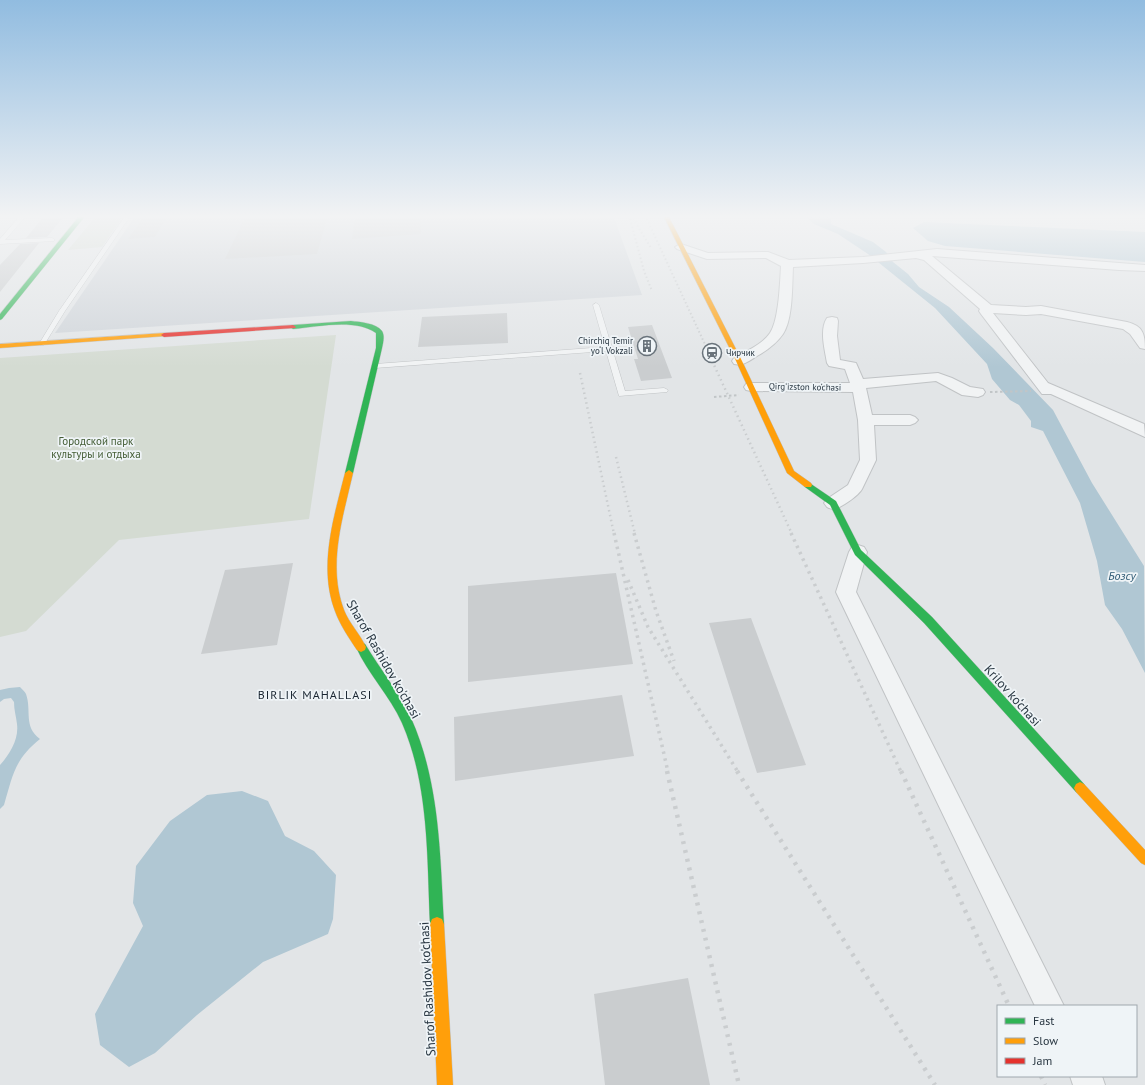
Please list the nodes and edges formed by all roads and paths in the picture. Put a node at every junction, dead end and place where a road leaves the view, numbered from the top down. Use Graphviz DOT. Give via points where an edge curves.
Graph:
graph roads {
  1 [pos="31,266"];
  2 [pos="42,266"];
  3 [pos="93,266"];
  4 [pos="690,266"];
  5 [pos="787,266"];
  6 [pos="935,266"];
  7 [pos="1022,266"];
  8 [pos="1102,266"];
  9 [pos="1145,268"];
  10 [pos="1145,275"];
  11 [pos="0,303"];
  12 [pos="596,305"];
  13 [pos="988,309"];
  14 [pos="0,318"];
  15 [pos="832,320"];
  16 [pos="42,344"];
  17 [pos="1145,345"];
  18 [pos="0,346"];
  19 [pos="608,349"];
  20 [pos="739,361"];
  21 [pos="375,366"];
  22 [pos="858,386"];
  23 [pos="1046,388"];
  24 [pos="664,390"];
  25 [pos="752,390"];
  26 [pos="978,392"];
  27 [pos="714,397"];
  28 [pos="866,420"];
  29 [pos="910,420"];
  30 [pos="1145,432"];
  31 [pos="833,503"];
  32 [pos="858,552"];
  33 [pos="1145,859"];
  34 [pos="1050,1005"];
  35 [pos="445,1085"];
  1 -- 11 [label="street"];
  2 -- 14 [label="street"];
  3 -- 16 [label="lane"];
  4 -- 20 [label="street, Qirg‘izston ko‘chasi"];
  5 -- 20 [label="street" via="784,302 777,332 766,345"];
  6 -- 13 [label="street"];
  7 -- 10 [label="street"];
  8 -- 9 [label="street"];
  12 -- 19 [label="lane"];
  13 -- 17 [label="street" via="1041,310 1127,326 1135,330"];
  13 -- 23 [label="street" via="985,312"];
  15 -- 22 [label="street, Qirg‘izston ko‘chasi" via="830,336 834,362 851,366"];
  16 -- 18 [label="street"];
  16 -- 21 [label="street, Sharof Rashidov ko'chasi" via="340,324 370,326 377,331 380,338"];
  19 -- 21 [label="lane"];
  19 -- 24 [label="lane" via="622,394"];
  20 -- 25 [label="street, Qirg‘izston ko‘chasi"];
  21 -- 35 [label="street, Sharof Rashidov ko'chasi" via="332,546 332,576 338,608 400,709 421,762 432,828"];
  22 -- 25 [label="street, Qirg‘izston ko‘chasi"];
  22 -- 26 [label="street, Qirg‘izston ko‘chasi" via="938,377 967,392"];
  22 -- 28 [label="street, Qirg‘izston ko‘chasi"];
  23 -- 26 [label="path"];
  23 -- 30 [label="street"];
  25 -- 27 [label="path"];
  25 -- 31 [label="street, Qirg‘izston ko‘chasi" via="791,473"];
  28 -- 29 [label="street"];
  28 -- 31 [label="street, Qirg‘izston ko‘chasi" via="868,460 854,489"];
  31 -- 32 [label="street, Qirg‘izston ko‘chasi"];
  32 -- 33 [label="street, Krilov ko‘chasi" via="928,620"];
  32 -- 34 [label="street" via="846,592"];
}
